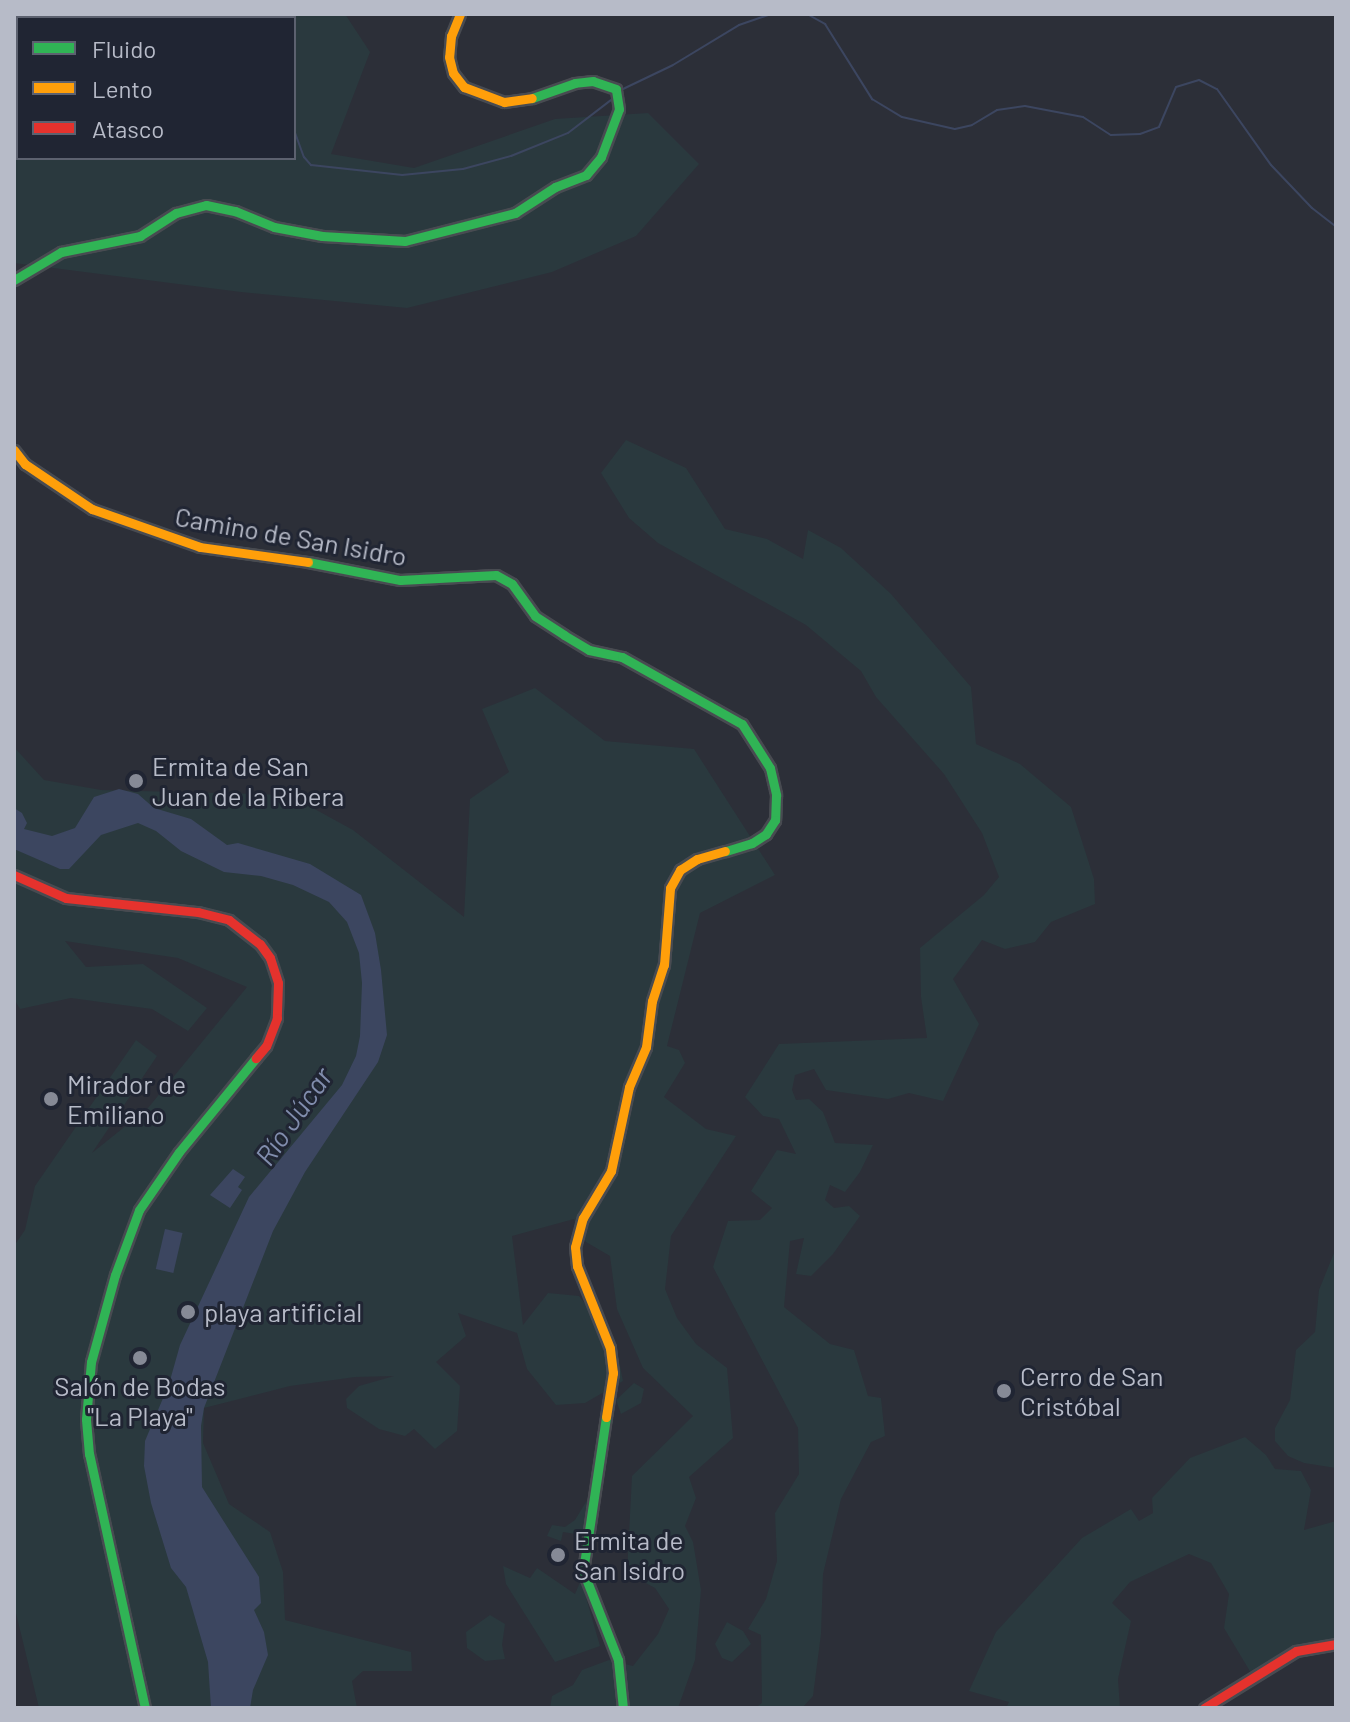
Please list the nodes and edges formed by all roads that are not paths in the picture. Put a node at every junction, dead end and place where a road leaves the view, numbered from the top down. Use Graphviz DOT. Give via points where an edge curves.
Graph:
graph roads {
  1 [pos="460,14"];
  2 [pos="14,280"];
  3 [pos="14,450"];
  4 [pos="14,875"];
  5 [pos="1336,1644"];
  6 [pos="145,1708"];
  7 [pos="623,1708"];
  8 [pos="1204,1708"];
  1 -- 2 [label="street" via="451,36 453,73 481,96 527,100 593,81 616,89 619,109 613,132 586,175 555,187 515,213 405,241 322,236 206,205 176,213 140,236 61,252"];
  3 -- 7 [label="street, Camino de San Isidro" via="25,464 92,509 200,547 400,580 496,575 512,584 535,616 564,635 589,650 622,657 742,724 770,768 775,820 766,834 697,859 680,870 670,888 664,965 652,1001 646,1047 629,1087 611,1171 583,1218 575,1247 577,1266 610,1348 613,1373 583,1571 618,1660"];
  4 -- 6 [label="street" via="66,898 229,920 260,944 278,983 279,1008 269,1041 173,1159 139,1210 91,1362 89,1454"];
  5 -- 8 [label="street" via="1296,1651"];
}
